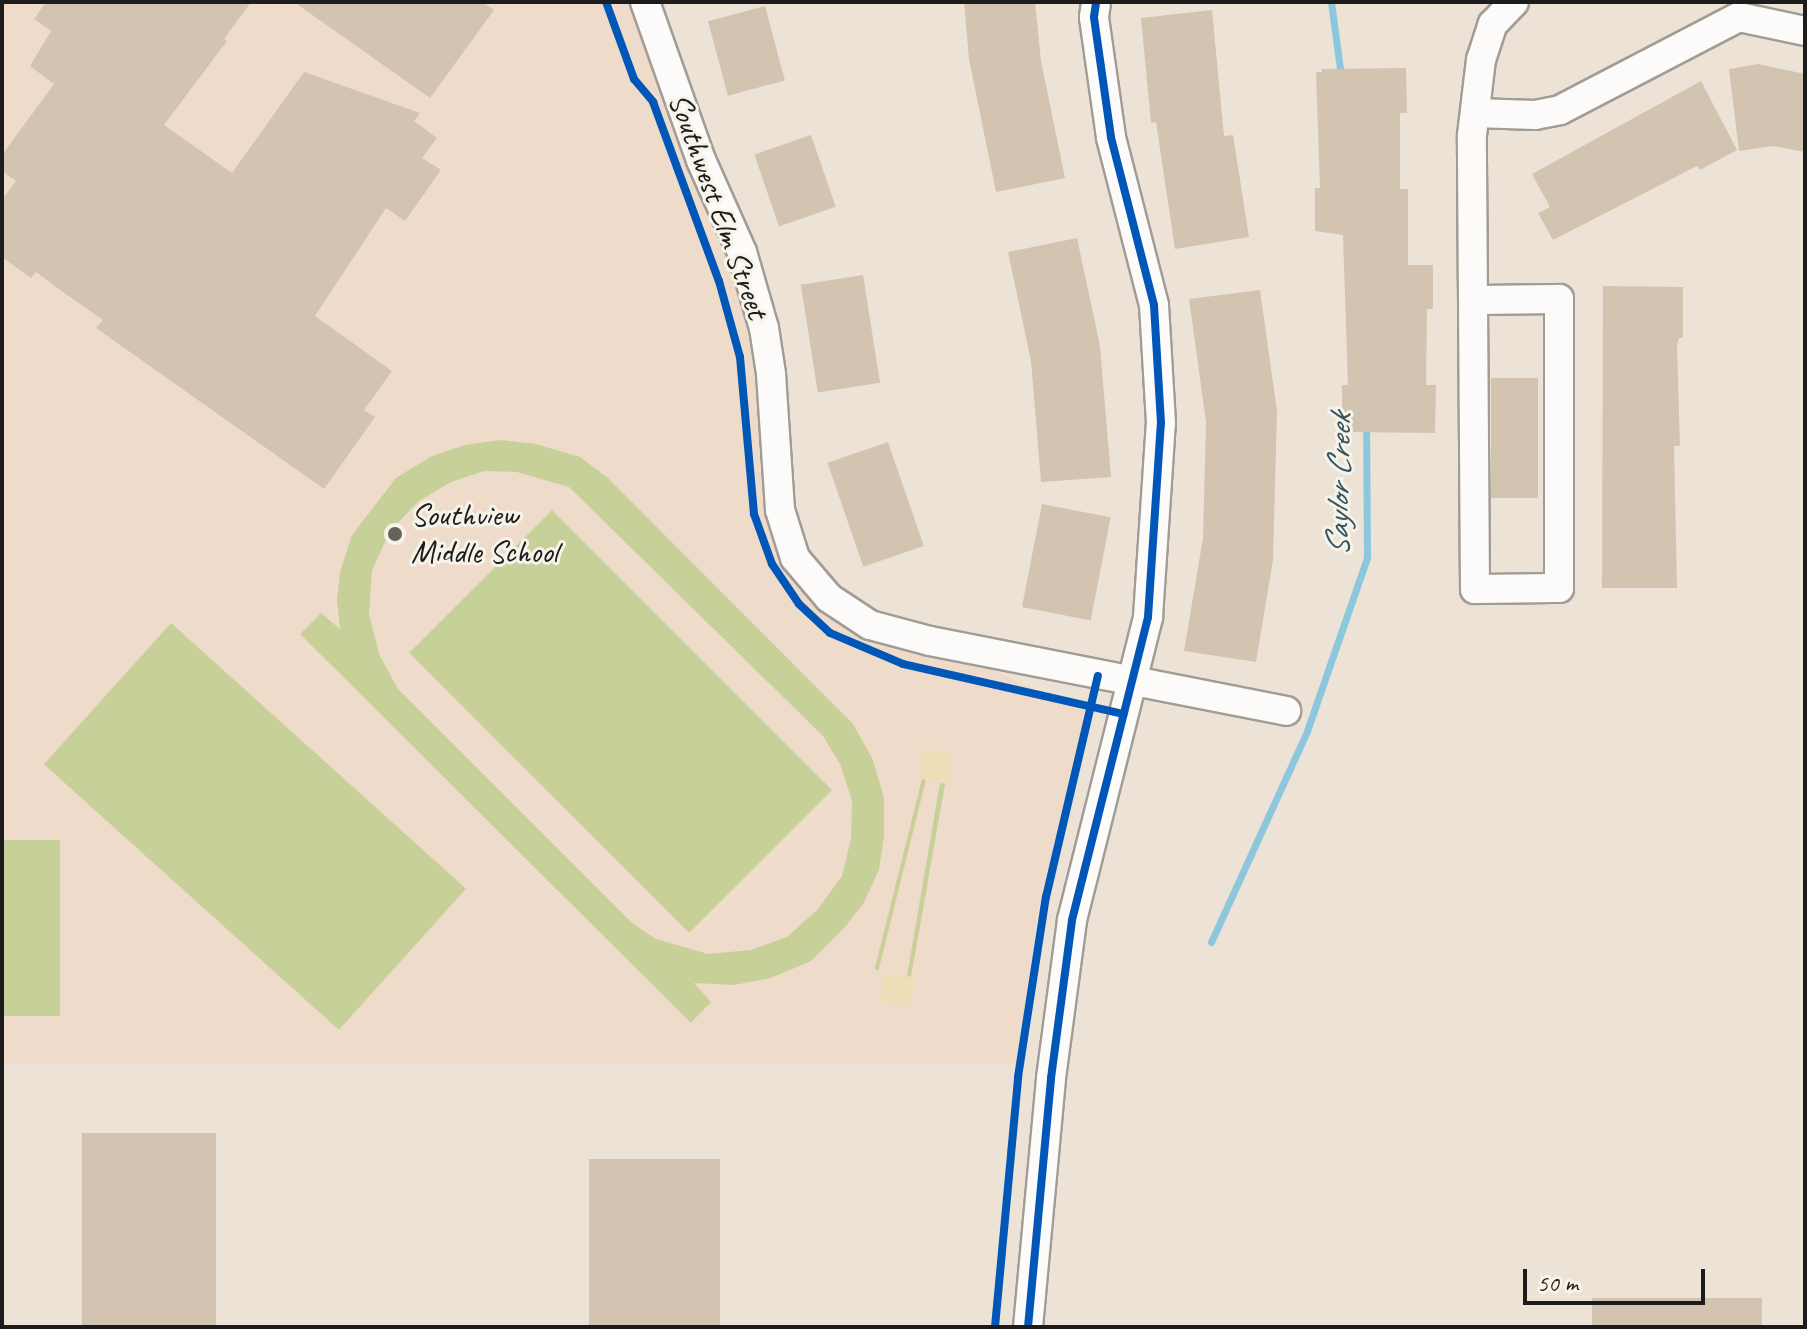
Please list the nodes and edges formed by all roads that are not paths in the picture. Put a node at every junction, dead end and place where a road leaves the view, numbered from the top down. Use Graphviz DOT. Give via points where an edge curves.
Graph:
graph roads {
  1 [pos="645,2"];
  2 [pos="1096,2"];
  3 [pos="1514,2"];
  4 [pos="1805,31"];
  5 [pos="1475,113"];
  6 [pos="1474,300"];
  7 [pos="1132,682"];
  8 [pos="1286,711"];
  9 [pos="1028,1327"];
  1 -- 7 [label="street, Southwest Elm Street" via="701,160 742,252 764,328 780,510 795,558 829,598 870,625"];
  2 -- 7 [label="street" via="1111,137 1154,305 1161,423 1148,617"];
  3 -- 5 [label="street" via="1493,24 1481,60"];
  4 -- 5 [label="street" via="1739,17 1560,110 1535,115"];
  5 -- 6 [label="street"];
  6 -- 6 [label="street" via="1475,589 1559,588 1559,299"];
  7 -- 8 [label="street, Southwest Elm Street"];
  7 -- 9 [label="street" via="1072,920"];
}
